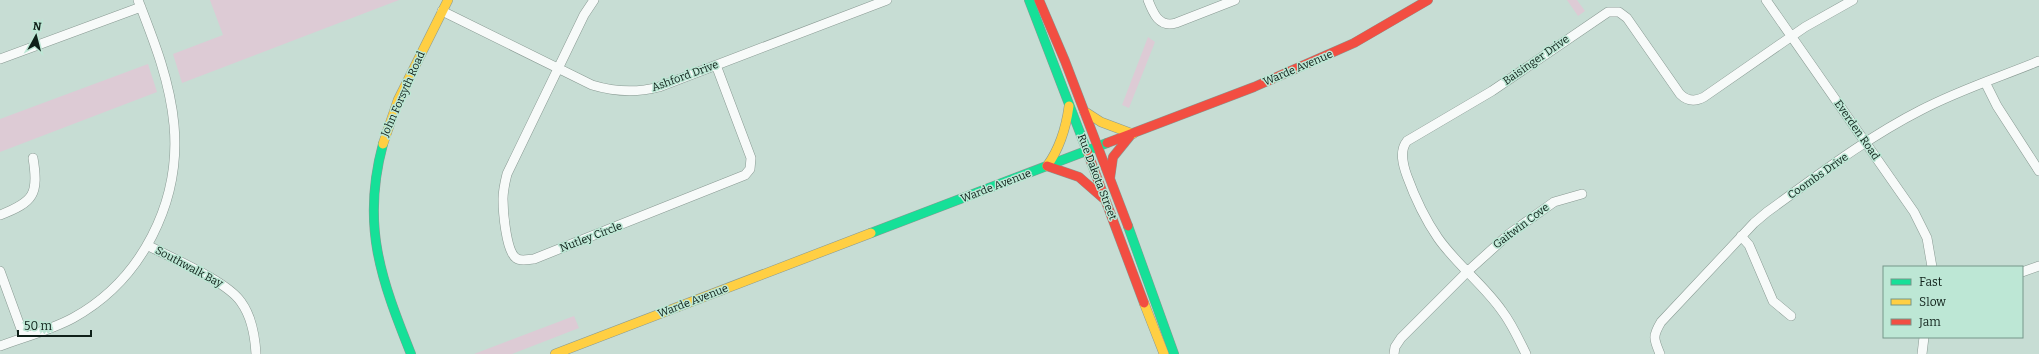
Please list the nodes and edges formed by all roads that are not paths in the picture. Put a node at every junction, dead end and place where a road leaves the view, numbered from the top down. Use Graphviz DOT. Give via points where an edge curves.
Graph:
graph roads {
  1 [pos="448,0"];
  2 [pos="594,0"];
  3 [pos="887,0"];
  4 [pos="1029,0"];
  5 [pos="1039,0"];
  6 [pos="1148,0"];
  7 [pos="1234,0"];
  8 [pos="1428,0"];
  9 [pos="1766,0"];
  10 [pos="1853,0"];
  11 [pos="139,4"];
  12 [pos="442,11"];
  13 [pos="1792,37"];
  14 [pos="0,59"];
  15 [pos="2039,61"];
  16 [pos="716,65"];
  17 [pos="558,68"];
  18 [pos="1985,82"];
  19 [pos="1070,104"];
  20 [pos="1084,111"];
  21 [pos="1133,134"];
  22 [pos="1865,142"];
  23 [pos="1097,148"];
  24 [pos="1086,152"];
  25 [pos="33,158"];
  26 [pos="1047,166"];
  27 [pos="2039,171"];
  28 [pos="1110,184"];
  29 [pos="1582,194"];
  30 [pos="1106,201"];
  31 [pos="0,215"];
  32 [pos="1741,236"];
  33 [pos="147,245"];
  34 [pos="1932,266"];
  35 [pos="2039,266"];
  36 [pos="0,271"];
  37 [pos="1468,271"];
  38 [pos="2023,272"];
  39 [pos="1791,316"];
  40 [pos="24,337"];
  41 [pos="1924,338"];
  42 [pos="0,346"];
  43 [pos="256,354"];
  44 [pos="411,354"];
  45 [pos="555,354"];
  46 [pos="1164,354"];
  47 [pos="1174,354"];
  48 [pos="1394,354"];
  49 [pos="1526,354"];
  50 [pos="1660,354"];
  51 [pos="1922,354"];
  1 -- 12 [label="main road, John Forsyth Road"];
  2 -- 17 [label="street, Nutley Circle"];
  3 -- 16 [label="street, Ashford Drive"];
  4 -- 19 [label="main road, Rue Dakota Street"];
  5 -- 20 [label="main road, Rue Dakota Street"];
  6 -- 7 [label="street" via="1158,20 1170,24"];
  8 -- 21 [label="main road, Warde Avenue" via="1354,43 1254,87"];
  9 -- 13 [label="street, Everden Road"];
  10 -- 13 [label="street, Baisinger Drive"];
  11 -- 14 [label="street"];
  11 -- 33 [label="street" via="164,72 174,125 171,181 162,215"];
  12 -- 17 [label="street, Ashford Drive"];
  12 -- 44 [label="main road, John Forsyth Road" via="386,129 373,189 376,248 382,276"];
  13 -- 22 [label="street, Everden Road"];
  13 -- 37 [label="street, Baisinger Drive" via="1704,97 1694,100 1680,94 1627,18 1619,12 1608,12 1492,91 1408,141 1403,148 1403,156 1417,201 1439,239"];
  15 -- 18 [label="street, Coombs Drive"];
  16 -- 17 [label="street, Ashford Drive" via="652,89 626,92 608,90"];
  16 -- 17 [label="street, Nutley Circle" via="751,158 750,170 745,175 534,259 520,260 515,258 512,252 507,232 503,198 507,174"];
  18 -- 22 [label="street, Coombs Drive" via="1922,109"];
  18 -- 27 [label="street" via="1997,106"];
  19 -- 24 [label="main road, Rue Dakota Street"];
  19 -- 26 [label="main road" via="1064,138 1053,160"];
  20 -- 21 [label="main road" via="1108,127"];
  20 -- 23 [label="main road, Rue Dakota Street"];
  21 -- 23 [label="main road, Warde Avenue"];
  21 -- 28 [label="main road" via="1113,157"];
  22 -- 32 [label="street, Coombs Drive" via="1767,212"];
  22 -- 34 [label="street, Everden Road" via="1918,218 1927,238"];
  23 -- 24 [label="main road, Warde Avenue"];
  23 -- 28 [label="main road, Rue Dakota Street"];
  24 -- 26 [label="main road, Warde Avenue"];
  24 -- 30 [label="main road, Rue Dakota Street"];
  25 -- 31 [label="street" via="36,184 30,198 25,204"];
  26 -- 30 [label="main road" via="1079,177"];
  26 -- 45 [label="main road, Warde Avenue"];
  28 -- 47 [label="main road, Rue Dakota Street"];
  29 -- 37 [label="street, Gaitwin Cove" via="1554,202 1509,234"];
  30 -- 46 [label="main road, Rue Dakota Street"];
  32 -- 39 [label="street" via="1749,245 1773,301"];
  32 -- 50 [label="street, Coombs Drive" via="1661,322 1654,334 1654,341"];
  33 -- 40 [label="street" via="135,266 108,294 72,318"];
  33 -- 43 [label="street, Southwalk Bay" via="223,285 241,300 250,320"];
  35 -- 38 [label="street"];
  36 -- 40 [label="street"];
  37 -- 48 [label="street, Gaitwin Cove" via="1401,338"];
  37 -- 49 [label="street, Baisinger Drive" via="1503,311"];
  40 -- 42 [label="street"];
  41 -- 51 [label="street"];
}
